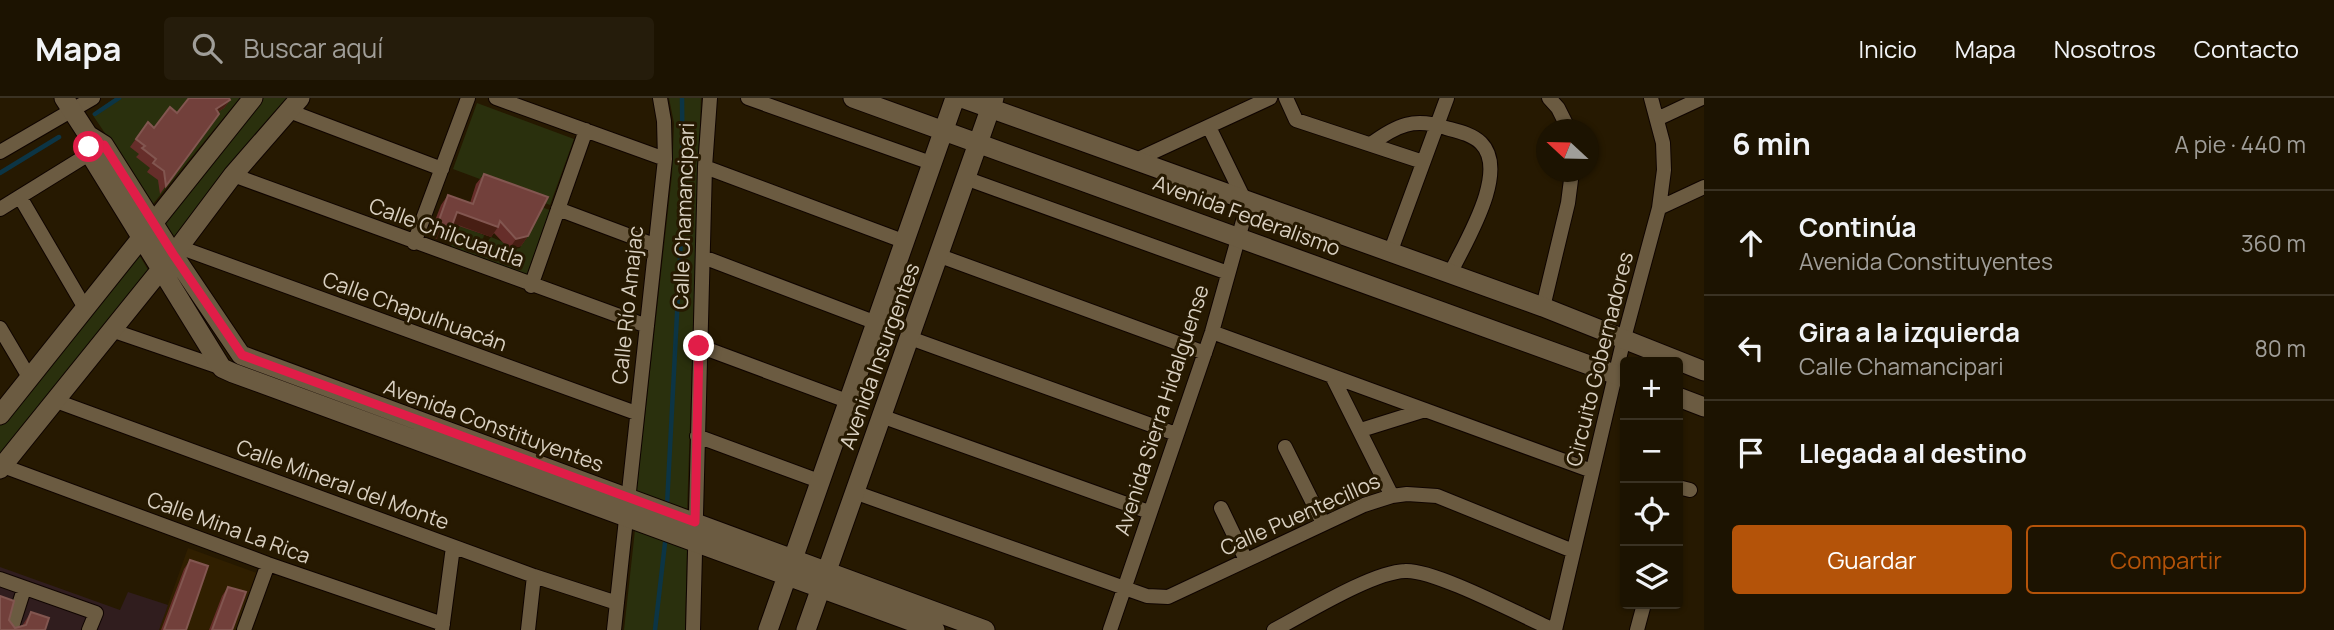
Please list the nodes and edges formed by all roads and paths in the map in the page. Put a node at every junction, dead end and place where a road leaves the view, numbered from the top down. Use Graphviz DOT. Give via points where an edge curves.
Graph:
graph roads {
  1 [pos="93,98"];
  2 [pos="253,98"];
  3 [pos="468,98"];
  4 [pos="496,98"];
  5 [pos="660,98"];
  6 [pos="710,98"];
  7 [pos="748,98"];
  8 [pos="853,98"];
  9 [pos="955,98"];
  10 [pos="962,98"];
  11 [pos="1270,98"];
  12 [pos="1286,98"];
  13 [pos="1447,98"];
  14 [pos="1549,98"];
  15 [pos="1651,98"];
  16 [pos="1702,98"];
  17 [pos="992,102"];
  18 [pos="68,104"];
  19 [pos="294,105"];
  20 [pos="1564,119"];
  21 [pos="1657,119"];
  22 [pos="1437,125"];
  23 [pos="1209,127"];
  24 [pos="586,130"];
  25 [pos="943,130"];
  26 [pos="977,142"];
  27 [pos="1371,144"];
  28 [pos="94,145"];
  29 [pos="0,152"];
  30 [pos="665,159"];
  31 [pos="1136,160"];
  32 [pos="1423,162"];
  33 [pos="932,163"];
  34 [pos="705,167"];
  35 [pos="442,169"];
  36 [pos="233,175"];
  37 [pos="965,178"];
  38 [pos="1570,182"];
  39 [pos="1704,187"];
  40 [pos="20,197"];
  41 [pos="1245,201"];
  42 [pos="1659,208"];
  43 [pos="0,209"];
  44 [pos="558,209"];
  45 [pos="147,229"];
  46 [pos="1240,237"];
  47 [pos="904,241"];
  48 [pos="414,243"];
  49 [pos="654,245"];
  50 [pos="1390,253"];
  51 [pos="940,256"];
  52 [pos="171,257"];
  53 [pos="703,257"];
  54 [pos="1228,272"];
  55 [pos="1450,274"];
  56 [pos="531,286"];
  57 [pos="1543,307"];
  58 [pos="85,308"];
  59 [pos="874,323"];
  60 [pos="647,326"];
  61 [pos="0,328"];
  62 [pos="111,330"];
  63 [pos="1212,332"];
  64 [pos="910,338"];
  65 [pos="1624,338"];
  66 [pos="699,346"];
  67 [pos="1205,353"];
  68 [pos="1622,357"];
  69 [pos="222,368"];
  70 [pos="1704,371"];
  71 [pos="1332,376"];
  72 [pos="1620,376"];
  73 [pos="29,377"];
  74 [pos="1683,399"];
  75 [pos="56,401"];
  76 [pos="847,401"];
  77 [pos="1704,407"];
  78 [pos="1425,410"];
  79 [pos="636,413"];
  80 [pos="0,415"];
  81 [pos="881,416"];
  82 [pos="414,430"];
  83 [pos="1361,430"];
  84 [pos="1176,434"];
  85 [pos="697,436"];
  86 [pos="1284,447"];
  87 [pos="1,468"];
  88 [pos="1592,471"];
  89 [pos="819,481"];
  90 [pos="854,492"];
  91 [pos="1392,496"];
  92 [pos="627,507"];
  93 [pos="1220,508"];
  94 [pos="1149,512"];
  95 [pos="1323,523"];
  96 [pos="695,532"];
  97 [pos="453,547"];
  98 [pos="1573,551"];
  99 [pos="1246,560"];
  100 [pos="268,564"];
  101 [pos="790,566"];
  102 [pos="534,576"];
  103 [pos="0,579"];
  104 [pos="824,579"];
  105 [pos="24,589"];
  106 [pos="1124,589"];
  107 [pos="617,603"];
  108 [pos="1643,609"];
  109 [pos="443,627"];
  110 [pos="10,630"];
  111 [pos="89,630"];
  112 [pos="244,630"];
  113 [pos="528,630"];
  114 [pos="614,630"];
  115 [pos="693,630"];
  116 [pos="768,630"];
  117 [pos="806,630"];
  118 [pos="935,630"];
  119 [pos="985,630"];
  120 [pos="1110,630"];
  121 [pos="1274,630"];
  122 [pos="1554,630"];
  123 [pos="1637,630"];
  1 -- 18 [label="street"];
  2 -- 45 [label="street"];
  3 -- 35 [label="street"];
  4 -- 24 [label="street"];
  5 -- 30 [label="street, Calle Río Amajac"];
  6 -- 34 [label="street, Calle Chamancipari"];
  7 -- 33 [label="street"];
  8 -- 25 [label="street, Avenida Federalismo"];
  9 -- 25 [label="street, Avenida Insurgentes"];
  10 -- 17 [label="street, Avenida Federalismo"];
  11 -- 23 [label="street"];
  12 -- 27 [label="street" via="1296,120"];
  13 -- 22 [label="street"];
  14 -- 20 [label="street"];
  15 -- 21 [label="street, Circuito Gobernadores"];
  16 -- 21 [label="street"];
  17 -- 26 [label="street, Avenida Insurgentes"];
  17 -- 31 [label="street, Avenida Federalismo"];
  18 -- 28 [label="street, Avenida Constituyentes"];
  18 -- 29 [label="street"];
  19 -- 35 [label="street"];
  19 -- 36 [label="street"];
  21 -- 42 [label="street, Circuito Gobernadores" via="1664,170"];
  22 -- 27 [label="street" via="1408,123"];
  22 -- 32 [label="street"];
  22 -- 55 [label="street" via="1480,143 1490,158 1483,204"];
  23 -- 31 [label="street"];
  23 -- 41 [label="street"];
  24 -- 30 [label="street"];
  24 -- 44 [label="street"];
  25 -- 26 [label="street, Avenida Federalismo"];
  25 -- 33 [label="street, Avenida Insurgentes"];
  26 -- 37 [label="street, Avenida Insurgentes"];
  26 -- 46 [label="street, Avenida Federalismo"];
  27 -- 32 [label="street"];
  28 -- 40 [label="street"];
  28 -- 45 [label="street, Avenida Constituyentes"];
  30 -- 49 [label="street, Calle Río Amajac"];
  31 -- 41 [label="street, Avenida Federalismo"];
  32 -- 50 [label="street"];
  33 -- 47 [label="street, Avenida Insurgentes"];
  34 -- 47 [label="street"];
  34 -- 53 [label="street, Calle Chamancipari"];
  35 -- 48 [label="street"];
  36 -- 48 [label="street, Calle Chilcuautla"];
  36 -- 52 [label="street"];
  37 -- 51 [label="street, Avenida Insurgentes"];
  37 -- 54 [label="street"];
  38 -- 57 [label="street"];
  39 -- 42 [label="street"];
  40 -- 43 [label="street"];
  40 -- 58 [label="street"];
  41 -- 46 [label="street, Avenida Sierra Hidalguense"];
  41 -- 50 [label="street, Avenida Federalismo"];
  42 -- 65 [label="street, Circuito Gobernadores"];
  44 -- 49 [label="street"];
  44 -- 56 [label="street"];
  45 -- 52 [label="street, Avenida Constituyentes"];
  45 -- 58 [label="street"];
  46 -- 54 [label="street, Avenida Sierra Hidalguense"];
  46 -- 72 [label="street, Avenida Federalismo"];
  47 -- 59 [label="street, Avenida Insurgentes"];
  48 -- 56 [label="street, Calle Chilcuautla"];
  49 -- 60 [label="street, Calle Río Amajac"];
  50 -- 55 [label="street, Avenida Federalismo"];
  51 -- 64 [label="street, Avenida Insurgentes"];
  51 -- 67 [label="street"];
  52 -- 62 [label="street"];
  52 -- 69 [label="street, Avenida Constituyentes"];
  52 -- 79 [label="street, Calle Chapulhuacán"];
  52 -- 82 [label="street, Avenida Constituyentes" via="242,355"];
  53 -- 59 [label="street"];
  53 -- 66 [label="street, Calle Chamancipari"];
  54 -- 63 [label="street, Avenida Sierra Hidalguense"];
  55 -- 57 [label="street, Avenida Federalismo"];
  56 -- 60 [label="street, Calle Chilcuautla"];
  57 -- 65 [label="street, Avenida Federalismo"];
  58 -- 73 [label="street"];
  59 -- 76 [label="street, Avenida Insurgentes"];
  60 -- 79 [label="street, Calle Río Amajac"];
  61 -- 73 [label="street"];
  62 -- 69 [label="street"];
  62 -- 75 [label="street"];
  63 -- 67 [label="street, Avenida Sierra Hidalguense"];
  63 -- 71 [label="street"];
  64 -- 81 [label="street, Avenida Insurgentes"];
  64 -- 84 [label="street"];
  65 -- 68 [label="street, Circuito Gobernadores"];
  65 -- 70 [label="street, Avenida Federalismo"];
  66 -- 76 [label="street"];
  66 -- 85 [label="street, Calle Chamancipari"];
  67 -- 84 [label="street, Avenida Sierra Hidalguense"];
  69 -- 82 [label="street, Avenida Constituyentes"];
  71 -- 78 [label="street"];
  71 -- 83 [label="street"];
  72 -- 88 [label="street, Circuito Gobernadores"];
  73 -- 80 [label="street"];
  74 -- 77 [label="street"];
  75 -- 87 [label="street"];
  75 -- 97 [label="street, Calle Mineral del Monte"];
  76 -- 89 [label="street, Avenida Insurgentes"];
  78 -- 83 [label="street"];
  78 -- 88 [label="street"];
  79 -- 92 [label="street, Calle Río Amajac"];
  81 -- 90 [label="street, Avenida Insurgentes"];
  81 -- 94 [label="street"];
  82 -- 92 [label="street, Avenida Constituyentes"];
  83 -- 91 [label="street"];
  84 -- 94 [label="street, Avenida Sierra Hidalguense"];
  85 -- 89 [label="street"];
  85 -- 96 [label="street, Calle Chamancipari"];
  86 -- 95 [label="street"];
  87 -- 100 [label="street, Calle Mina La Rica"];
  88 -- 98 [label="street, Circuito Gobernadores"];
  89 -- 101 [label="street, Avenida Insurgentes"];
  90 -- 104 [label="street, Avenida Insurgentes"];
  90 -- 106 [label="street"];
  91 -- 95 [label="street, Calle Puentecillos"];
  91 -- 98 [label="street, Calle Puentecillos" via="1437,496"];
  92 -- 96 [label="street, Avenida Constituyentes"];
  92 -- 107 [label="street, Calle Río Amajac"];
  93 -- 99 [label="street"];
  94 -- 106 [label="street, Avenida Sierra Hidalguense"];
  95 -- 99 [label="street, Calle Puentecillos"];
  96 -- 101 [label="street, Avenida Constituyentes"];
  96 -- 115 [label="street, Calle Chamancipari"];
  97 -- 102 [label="street, Calle Mineral del Monte"];
  97 -- 109 [label="street"];
  98 -- 122 [label="street, Circuito Gobernadores"];
  99 -- 106 [label="street, Calle Puentecillos" via="1168,597"];
  100 -- 109 [label="street, Calle Mina La Rica"];
  100 -- 112 [label="street"];
  101 -- 104 [label="street, Avenida Constituyentes"];
  101 -- 116 [label="street, Avenida Insurgentes"];
  102 -- 107 [label="street, Calle Mineral del Monte"];
  102 -- 113 [label="street"];
  103 -- 105 [label="street"];
  104 -- 117 [label="street, Avenida Insurgentes"];
  104 -- 118 [label="street, Avenida Constituyentes"];
  104 -- 119 [label="street, Avenida Constituyentes"];
  105 -- 110 [label="street"];
  105 -- 111 [label="street" via="96,613"];
  106 -- 120 [label="street, Avenida Sierra Hidalguense"];
  107 -- 114 [label="street, Calle Río Amajac"];
  108 -- 123 [label="street"];
  121 -- 122 [label="street" via="1382,575 1406,570 1431,575"];
}
